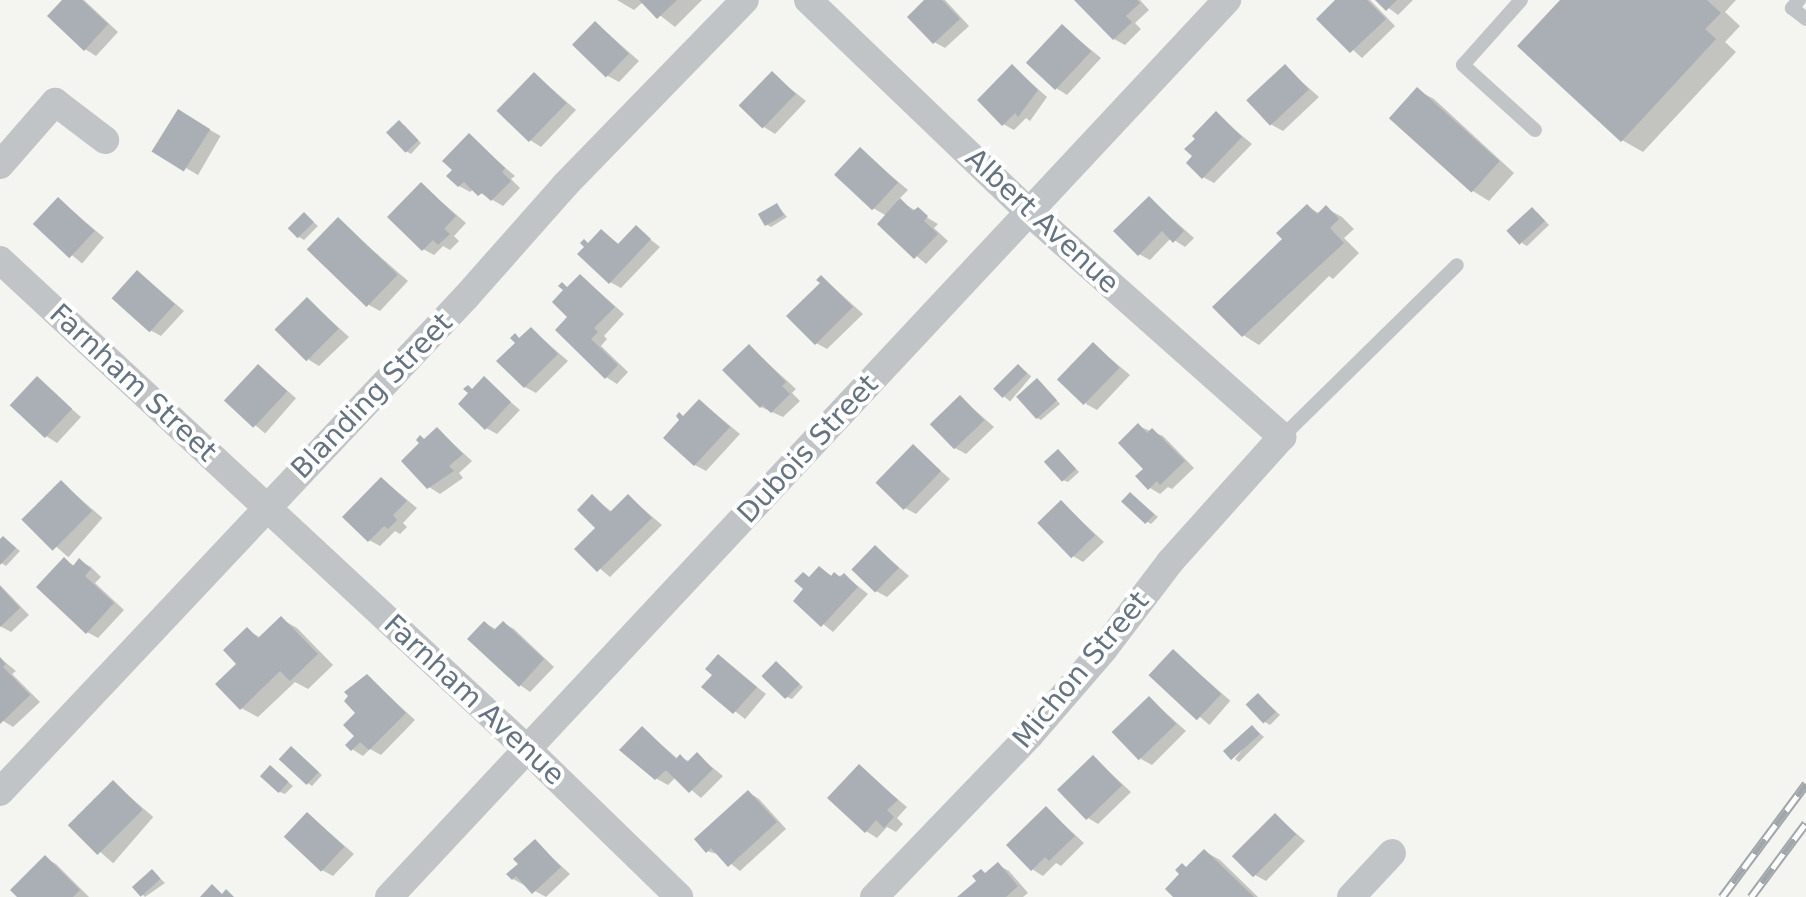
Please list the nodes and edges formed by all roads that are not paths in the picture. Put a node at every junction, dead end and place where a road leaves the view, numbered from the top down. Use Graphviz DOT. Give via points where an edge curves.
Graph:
graph roads {
  1 [pos="745,0"];
  2 [pos="808,0"];
  3 [pos="1227,0"];
  4 [pos="1521,0"];
  5 [pos="1799,0"];
  6 [pos="1806,19"];
  7 [pos="1535,130"];
  8 [pos="105,140"];
  9 [pos="0,165"];
  10 [pos="1029,212"];
  11 [pos="0,260"];
  12 [pos="1457,265"];
  13 [pos="1282,437"];
  14 [pos="267,506"];
  15 [pos="528,750"];
  16 [pos="0,792"];
  17 [pos="1392,853"];
  18 [pos="389,897"];
  19 [pos="679,897"];
  20 [pos="874,897"];
  21 [pos="1351,897"];
  1 -- 14 [label="street, Blanding Street"];
  2 -- 10 [label="street, Albert Avenue"];
  3 -- 10 [label="street, Dubois Street"];
  4 -- 7 [label="lane" via="1463,65"];
  5 -- 6 [label="lane" via="1792,8"];
  8 -- 9 [label="street" via="55,102"];
  10 -- 13 [label="street, Albert Avenue"];
  10 -- 15 [label="street, Dubois Street"];
  11 -- 14 [label="street, Farnham Street"];
  12 -- 13 [label="lane"];
  13 -- 20 [label="street, Michon Street" via="1170,562 1030,735"];
  14 -- 15 [label="street, Farnham Avenue"];
  14 -- 16 [label="street, Blanding Street"];
  15 -- 18 [label="street, Dubois Street"];
  15 -- 19 [label="street, Farnham Avenue"];
  17 -- 21 [label="street"];
}
